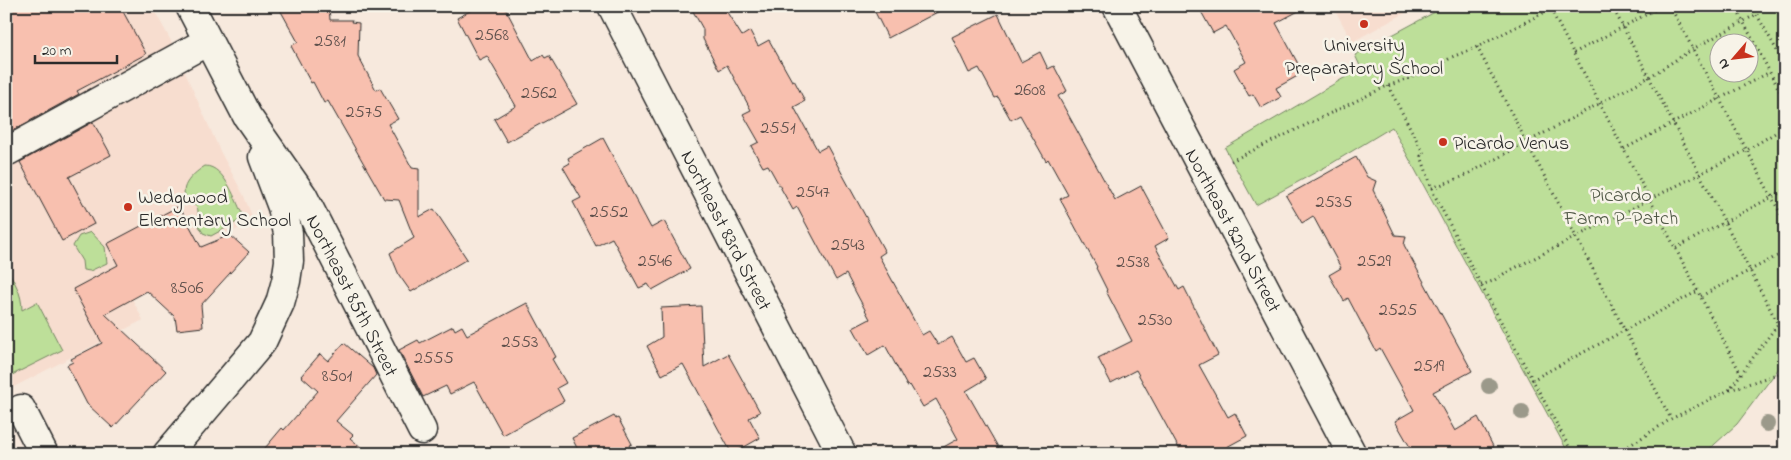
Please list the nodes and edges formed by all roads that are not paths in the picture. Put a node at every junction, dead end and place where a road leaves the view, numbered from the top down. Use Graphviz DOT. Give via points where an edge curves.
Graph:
graph roads {
  1 [pos="190,6"];
  2 [pos="612,6"];
  3 [pos="1117,6"];
  4 [pos="208,41"];
  5 [pos="247,116"];
  6 [pos="8,150"];
  7 [pos="20,409"];
  8 [pos="422,430"];
  9 [pos="44,454"];
  10 [pos="167,454"];
  11 [pos="842,454"];
  12 [pos="1352,454"];
  1 -- 4 [label="street, Northeast 85th Street"];
  2 -- 11 [label="street, Northeast 83rd Street"];
  3 -- 12 [label="street, Northeast 82nd Street"];
  4 -- 5 [label="street, Northeast 85th Street"];
  4 -- 6 [label="street"];
  5 -- 8 [label="street, Northeast 85th Street" via="302,196"];
  5 -- 10 [label="street" via="282,207 288,233 286,281 262,342"];
  7 -- 9 [label="street"];
}
